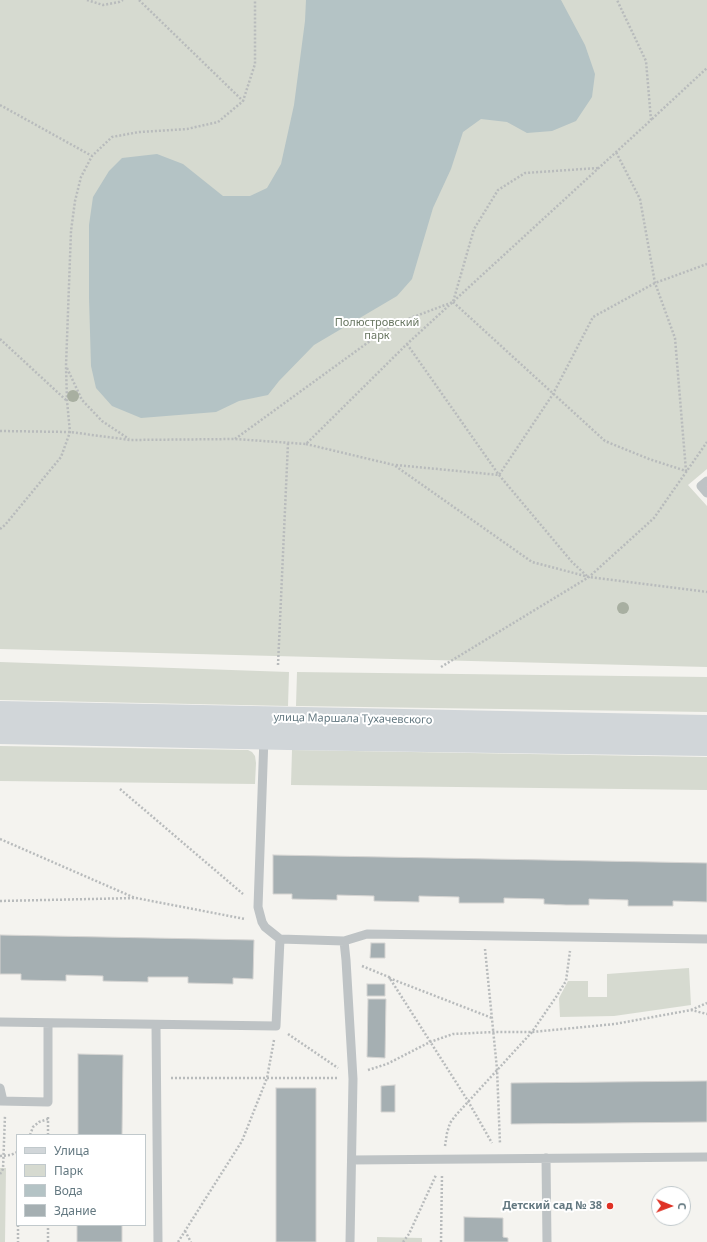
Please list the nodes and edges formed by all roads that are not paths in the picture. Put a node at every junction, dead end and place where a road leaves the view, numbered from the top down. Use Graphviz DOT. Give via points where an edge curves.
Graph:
graph roads {
  1 [pos="707,481"];
  2 [pos="707,493"];
  3 [pos="0,712"];
  4 [pos="265,717"];
  5 [pos="707,726"];
  6 [pos="0,733"];
  7 [pos="264,739"];
  8 [pos="707,745"];
  9 [pos="707,938"];
  10 [pos="280,940"];
  11 [pos="344,941"];
  12 [pos="0,1022"];
  13 [pos="48,1023"];
  14 [pos="156,1025"];
  15 [pos="0,1088"];
  16 [pos="2,1101"];
  17 [pos="707,1157"];
  18 [pos="546,1158"];
  19 [pos="352,1160"];
  20 [pos="158,1242"];
  21 [pos="350,1242"];
  22 [pos="547,1242"];
  1 -- 2 [label="lane" via="701,486"];
  3 -- 4 [label="street, улица Маршала Тухачевского"];
  4 -- 5 [label="street, улица Маршала Тухачевского"];
  4 -- 7 [label="lane"];
  6 -- 7 [label="street, улица Маршала Тухачевского"];
  7 -- 8 [label="street, улица Маршала Тухачевского"];
  7 -- 10 [label="lane" via="258,907 262,922"];
  9 -- 11 [label="lane" via="367,934"];
  10 -- 11 [label="lane"];
  10 -- 14 [label="lane" via="276,1026"];
  11 -- 19 [label="lane" via="352,1077"];
  12 -- 13 [label="lane"];
  13 -- 14 [label="lane"];
  13 -- 16 [label="lane" via="48,1102"];
  14 -- 20 [label="lane"];
  15 -- 16 [label="lane"];
  17 -- 18 [label="lane"];
  18 -- 19 [label="lane"];
  18 -- 22 [label="lane"];
  19 -- 21 [label="lane"];
}
